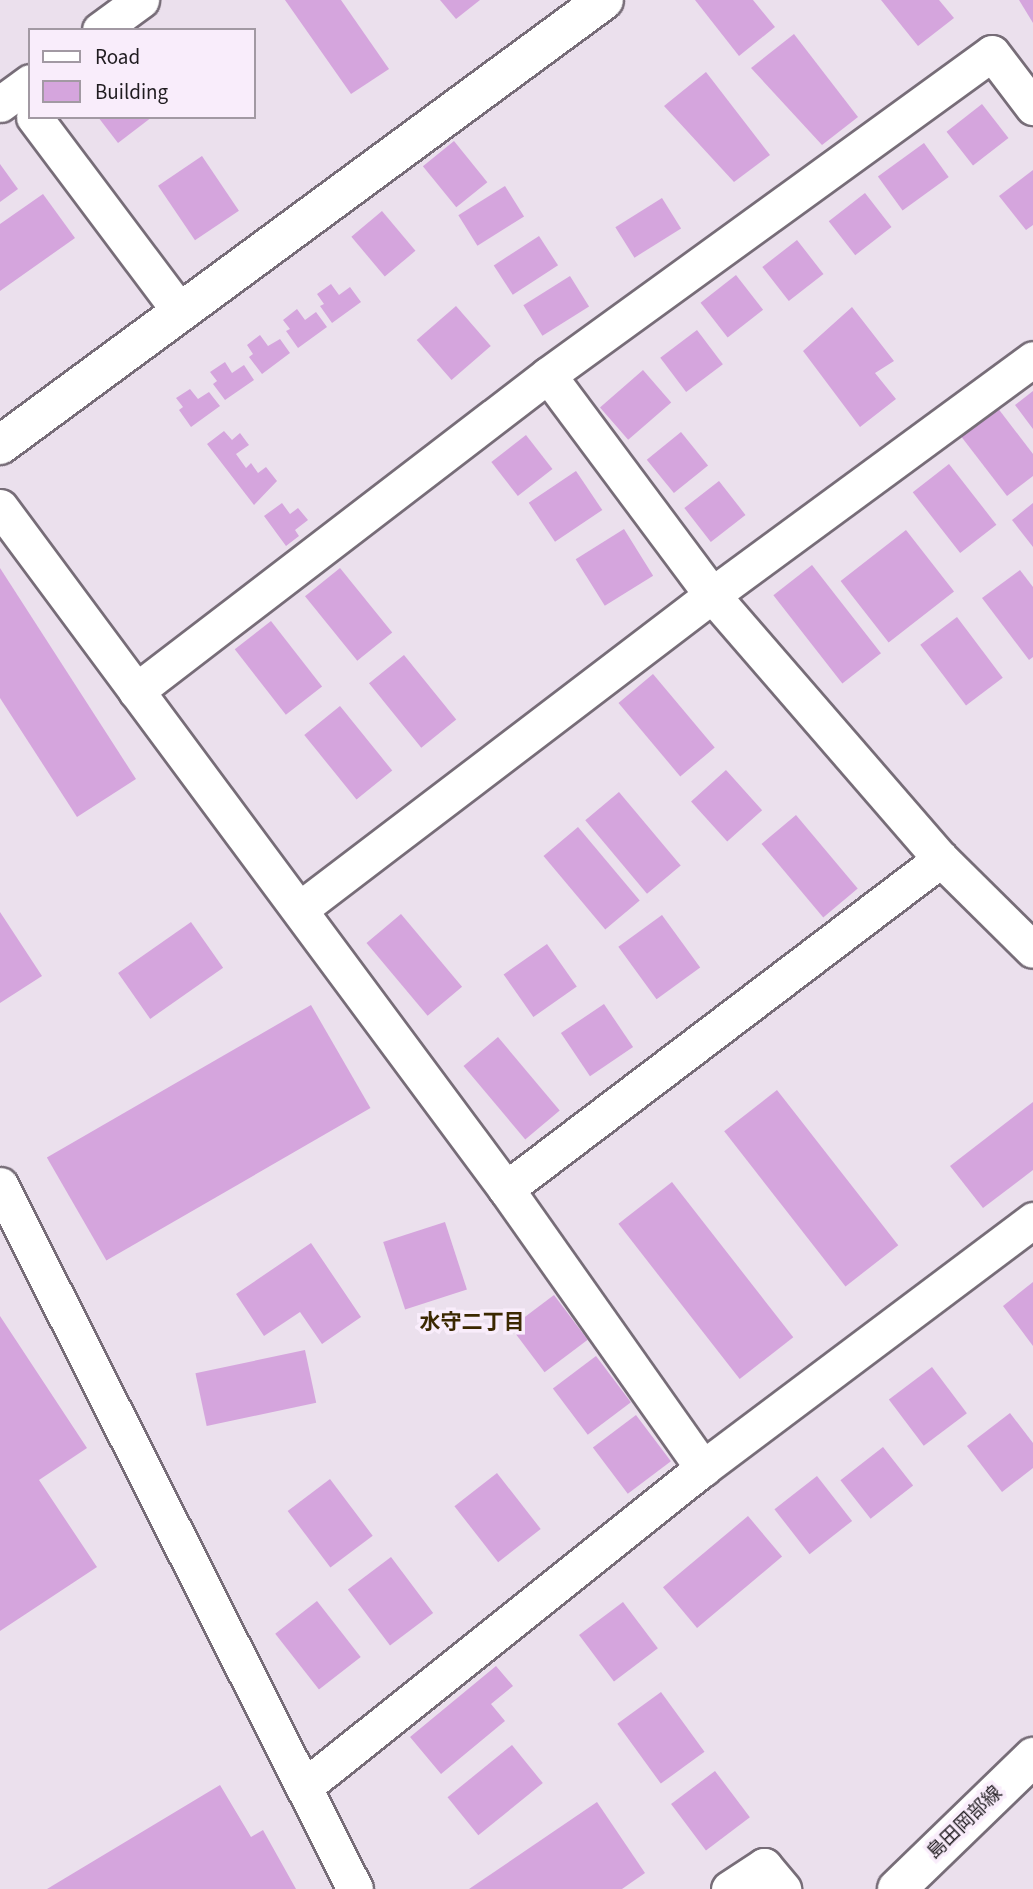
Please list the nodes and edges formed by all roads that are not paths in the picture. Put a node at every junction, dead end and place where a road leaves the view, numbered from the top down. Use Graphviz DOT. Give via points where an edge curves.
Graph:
graph roads {
  1 [pos="141,0"];
  2 [pos="604,0"];
  3 [pos="103,28"];
  4 [pos="1033,107"];
  5 [pos="36,119"];
  6 [pos="179,310"];
  7 [pos="1033,359"];
  8 [pos="548,375"];
  9 [pos="0,445"];
  10 [pos="0,507"];
  11 [pos="712,595"];
  12 [pos="136,691"];
  13 [pos="942,859"];
  14 [pos="300,909"];
  15 [pos="1033,950"];
  16 [pos="0,1185"];
  17 [pos="506,1188"];
  18 [pos="1033,1220"];
  19 [pos="704,1468"];
  20 [pos="1033,1757"];
  21 [pos="304,1787"];
  22 [pos="355,1889"];
  23 [pos="729,1889"];
  24 [pos="783,1889"];
  25 [pos="897,1889"];
  1 -- 3 [label="street"];
  2 -- 6 [label="street"];
  4 -- 8 [label="street" via="992,53"];
  5 -- 6 [label="street"];
  6 -- 9 [label="street"];
  7 -- 11 [label="street"];
  8 -- 11 [label="street"];
  8 -- 12 [label="street"];
  10 -- 12 [label="street"];
  11 -- 13 [label="street"];
  11 -- 14 [label="street"];
  12 -- 14 [label="street"];
  13 -- 15 [label="street"];
  13 -- 17 [label="street"];
  14 -- 17 [label="street"];
  16 -- 21 [label="street"];
  17 -- 19 [label="street"];
  18 -- 19 [label="street"];
  19 -- 21 [label="street"];
  20 -- 25 [label="street, 島田岡部線"];
  21 -- 22 [label="street"];
  23 -- 24 [label="street" via="764,1866"];
}
